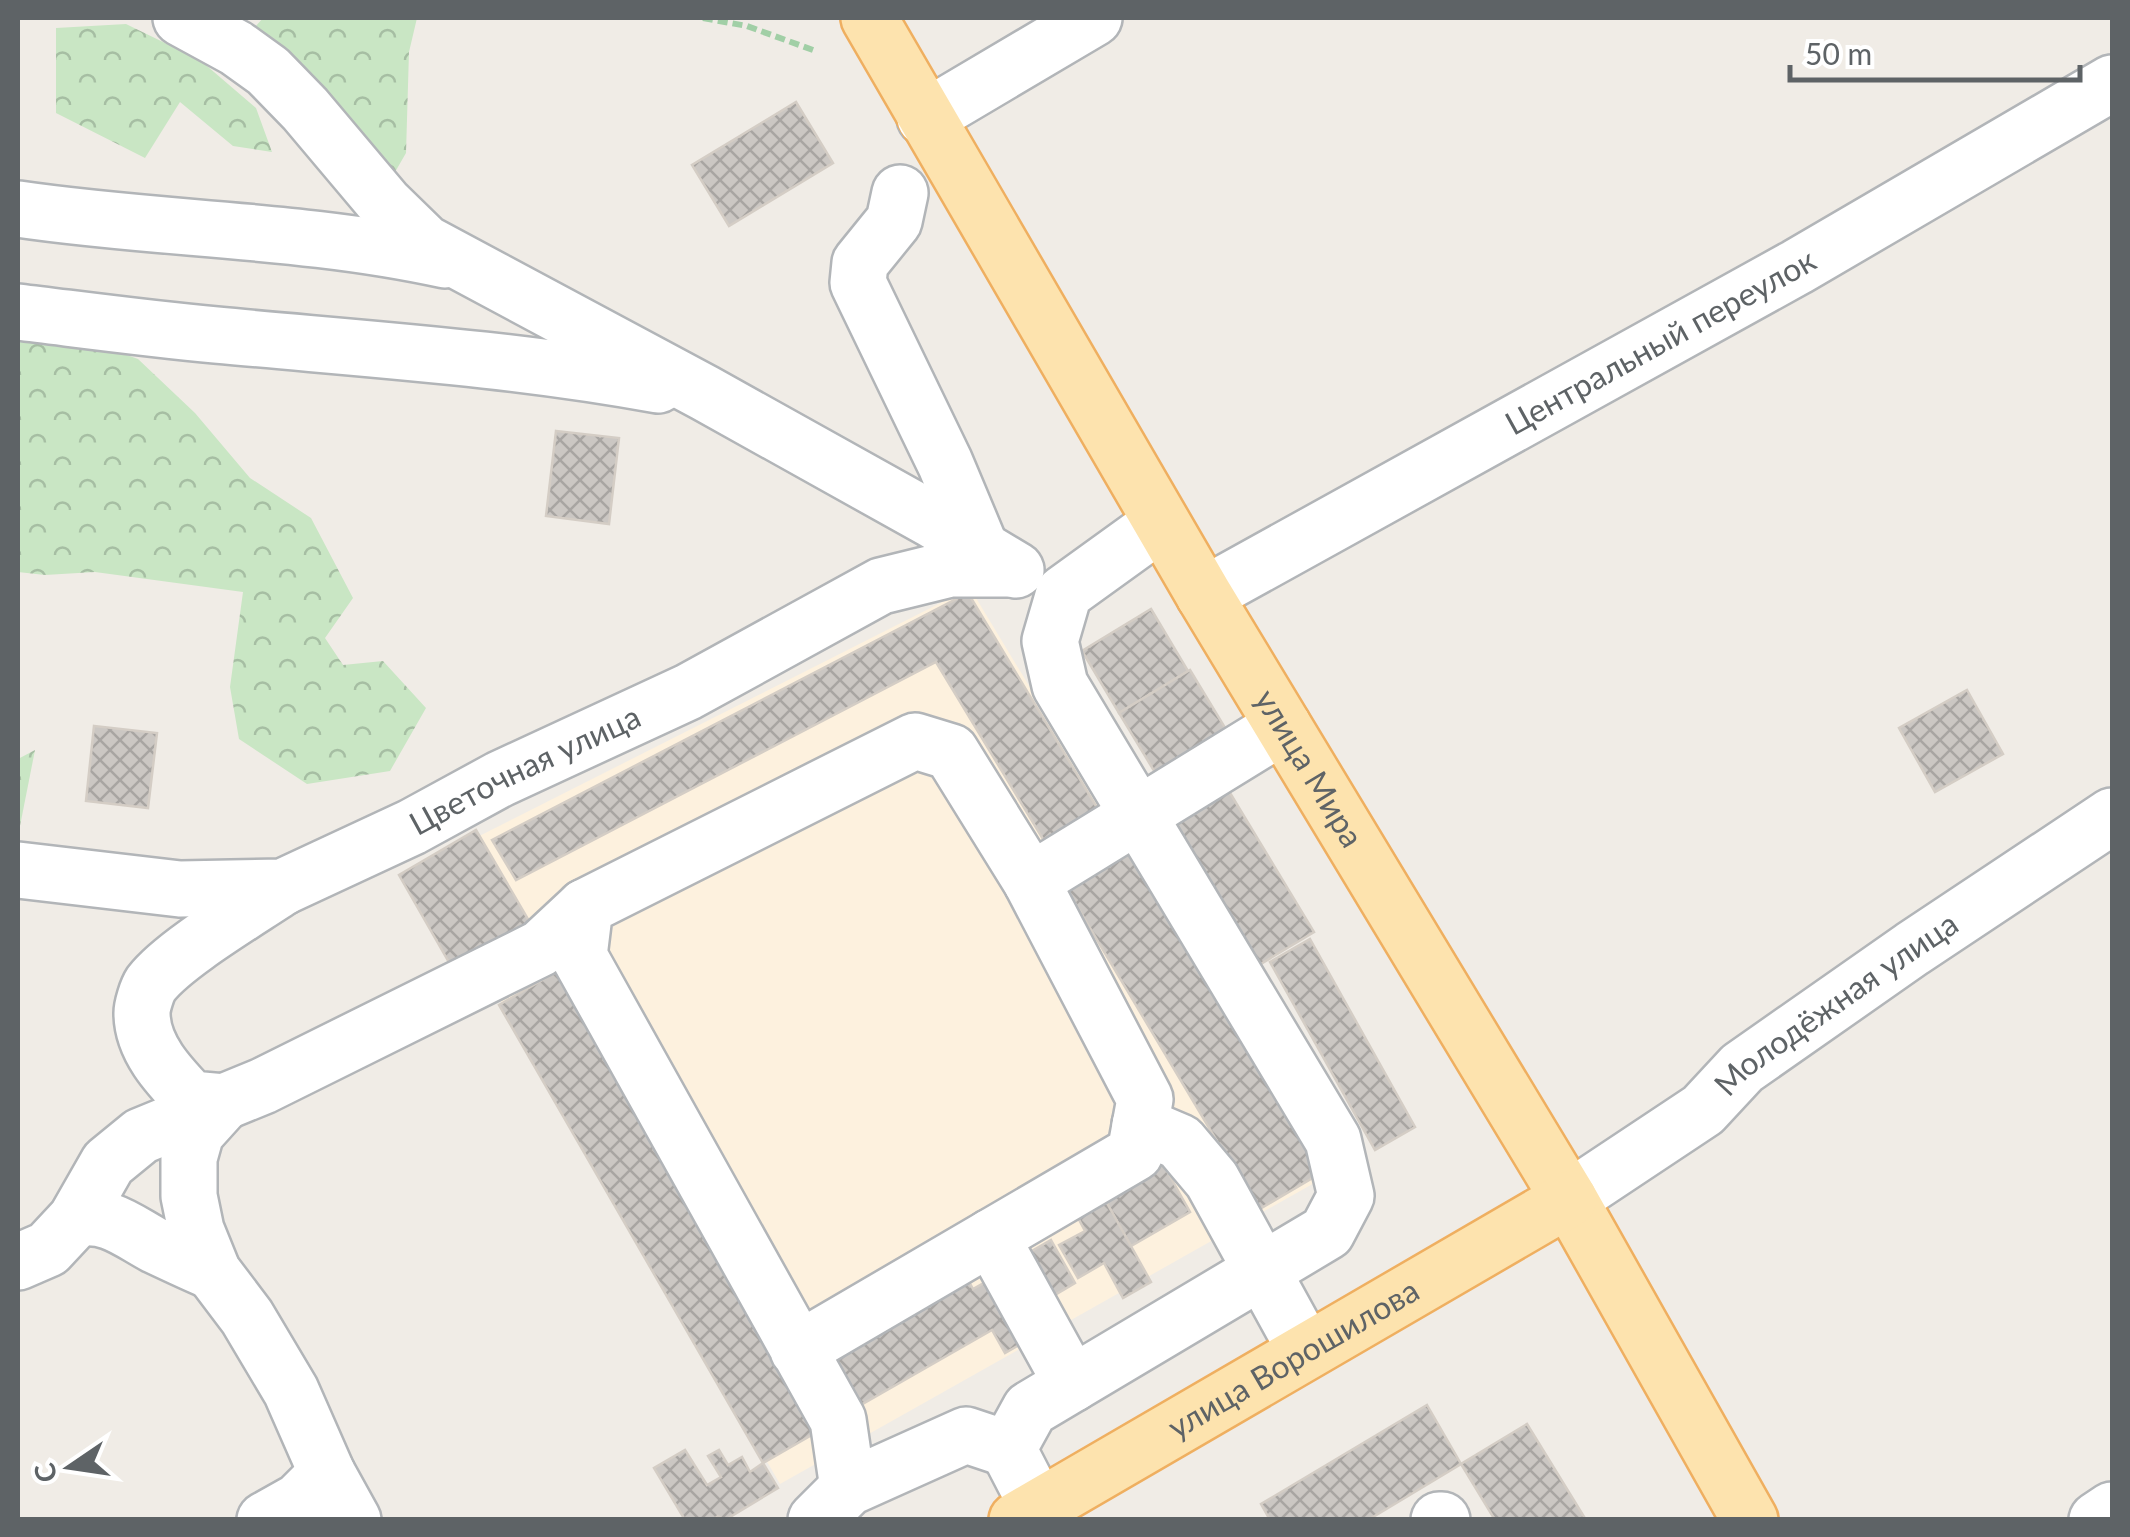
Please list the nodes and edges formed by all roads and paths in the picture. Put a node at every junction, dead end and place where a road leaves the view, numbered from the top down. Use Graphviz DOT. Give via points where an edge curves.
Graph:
graph roads {
  1 [pos="181,18"];
  2 [pos="702,18"];
  3 [pos="868,18"];
  4 [pos="1094,18"];
  5 [pos="813,50"];
  6 [pos="2112,83"];
  7 [pos="925,118"];
  8 [pos="900,193"];
  9 [pos="18,209"];
  10 [pos="462,263"];
  11 [pos="18,312"];
  12 [pos="705,393"];
  13 [pos="1161,523"];
  14 [pos="997,559"];
  15 [pos="1064,593"];
  16 [pos="1204,595"];
  17 [pos="1283,726"];
  18 [pos="1139,816"];
  19 [pos="2112,816"];
  20 [pos="18,870"];
  21 [pos="1031,882"];
  22 [pos="283,887"];
  23 [pos="585,907"];
  24 [pos="224,1102"];
  25 [pos="1140,1125"];
  26 [pos="1569,1199"];
  27 [pos="76,1219"];
  28 [pos="990,1237"];
  29 [pos="18,1262"];
  30 [pos="1261,1271"];
  31 [pos="214,1272"];
  32 [pos="798,1350"];
  33 [pos="1306,1351"];
  34 [pos="1072,1384"];
  35 [pos="1008,1448"];
  36 [pos="327,1472"];
  37 [pos="832,1504"];
  38 [pos="2112,1510"];
  39 [pos="1027,1513"];
  40 [pos="265,1520"];
  41 [pos="354,1520"];
  42 [pos="1750,1520"];
  43 [pos="2097,1520"];
  1 -- 10 [label="street" via="268,72 385,204 425,243"];
  2 -- 5 [label="path" via="748,26"];
  3 -- 7 [label="main road, улица Мира"];
  4 -- 7 [label="street"];
  6 -- 16 [label="street, Центральный переулок" via="1797,267"];
  7 -- 13 [label="main road, улица Мира"];
  8 -- 14 [label="street" via="894,220 860,263 858,283"];
  9 -- 10 [label="street" via="341,240"];
  10 -- 12 [label="street"];
  11 -- 12 [label="street" via="566,369"];
  12 -- 14 [label="street"];
  13 -- 15 [label="street"];
  13 -- 16 [label="main road, улица Мира"];
  14 -- 15 [label="street"];
  14 -- 22 [label="street, Цветочная улица" via="882,586 688,692"];
  15 -- 18 [label="street" via="1050,641 1060,685"];
  16 -- 17 [label="main road, улица Мира"];
  17 -- 18 [label="street"];
  17 -- 26 [label="main road, улица Мира"];
  18 -- 21 [label="street"];
  18 -- 30 [label="street" via="1334,1140 1346,1196 1327,1232"];
  19 -- 26 [label="street, Молодёжная улица" via="1912,948 1742,1068 1703,1110"];
  20 -- 22 [label="street, Цветочная улица" via="180,889"];
  21 -- 23 [label="street" via="951,752 915,741"];
  21 -- 25 [label="street" via="1145,1099"];
  22 -- 24 [label="street" via="177,961 150,986 142,1012 163,1070 191,1099"];
  23 -- 24 [label="street" via="541,948"];
  23 -- 32 [label="street" via="579,956"];
  24 -- 27 [label="street" via="141,1136 108,1163"];
  24 -- 31 [label="street" via="196,1133 189,1158 196,1230"];
  25 -- 28 [label="street" via="1134,1152"];
  25 -- 30 [label="street" via="1180,1142 1212,1180"];
  26 -- 33 [label="main road, улица Ворошилова"];
  26 -- 42 [label="main road, улица Мира"];
  27 -- 29 [label="street" via="48,1249"];
  27 -- 31 [label="street" via="94,1215 120,1224"];
  28 -- 32 [label="street"];
  28 -- 34 [label="street"];
  30 -- 33 [label="street"];
  30 -- 34 [label="street"];
  31 -- 36 [label="street" via="291,1392"];
  32 -- 37 [label="street" via="838,1420"];
  33 -- 39 [label="main road, улица Ворошилова"];
  34 -- 35 [label="street" via="1030,1409"];
  35 -- 37 [label="street" via="966,1435"];
  35 -- 39 [label="street"];
  36 -- 40 [label="street" via="300,1502"];
  36 -- 41 [label="street"];
  38 -- 43 [label="street"];
}
